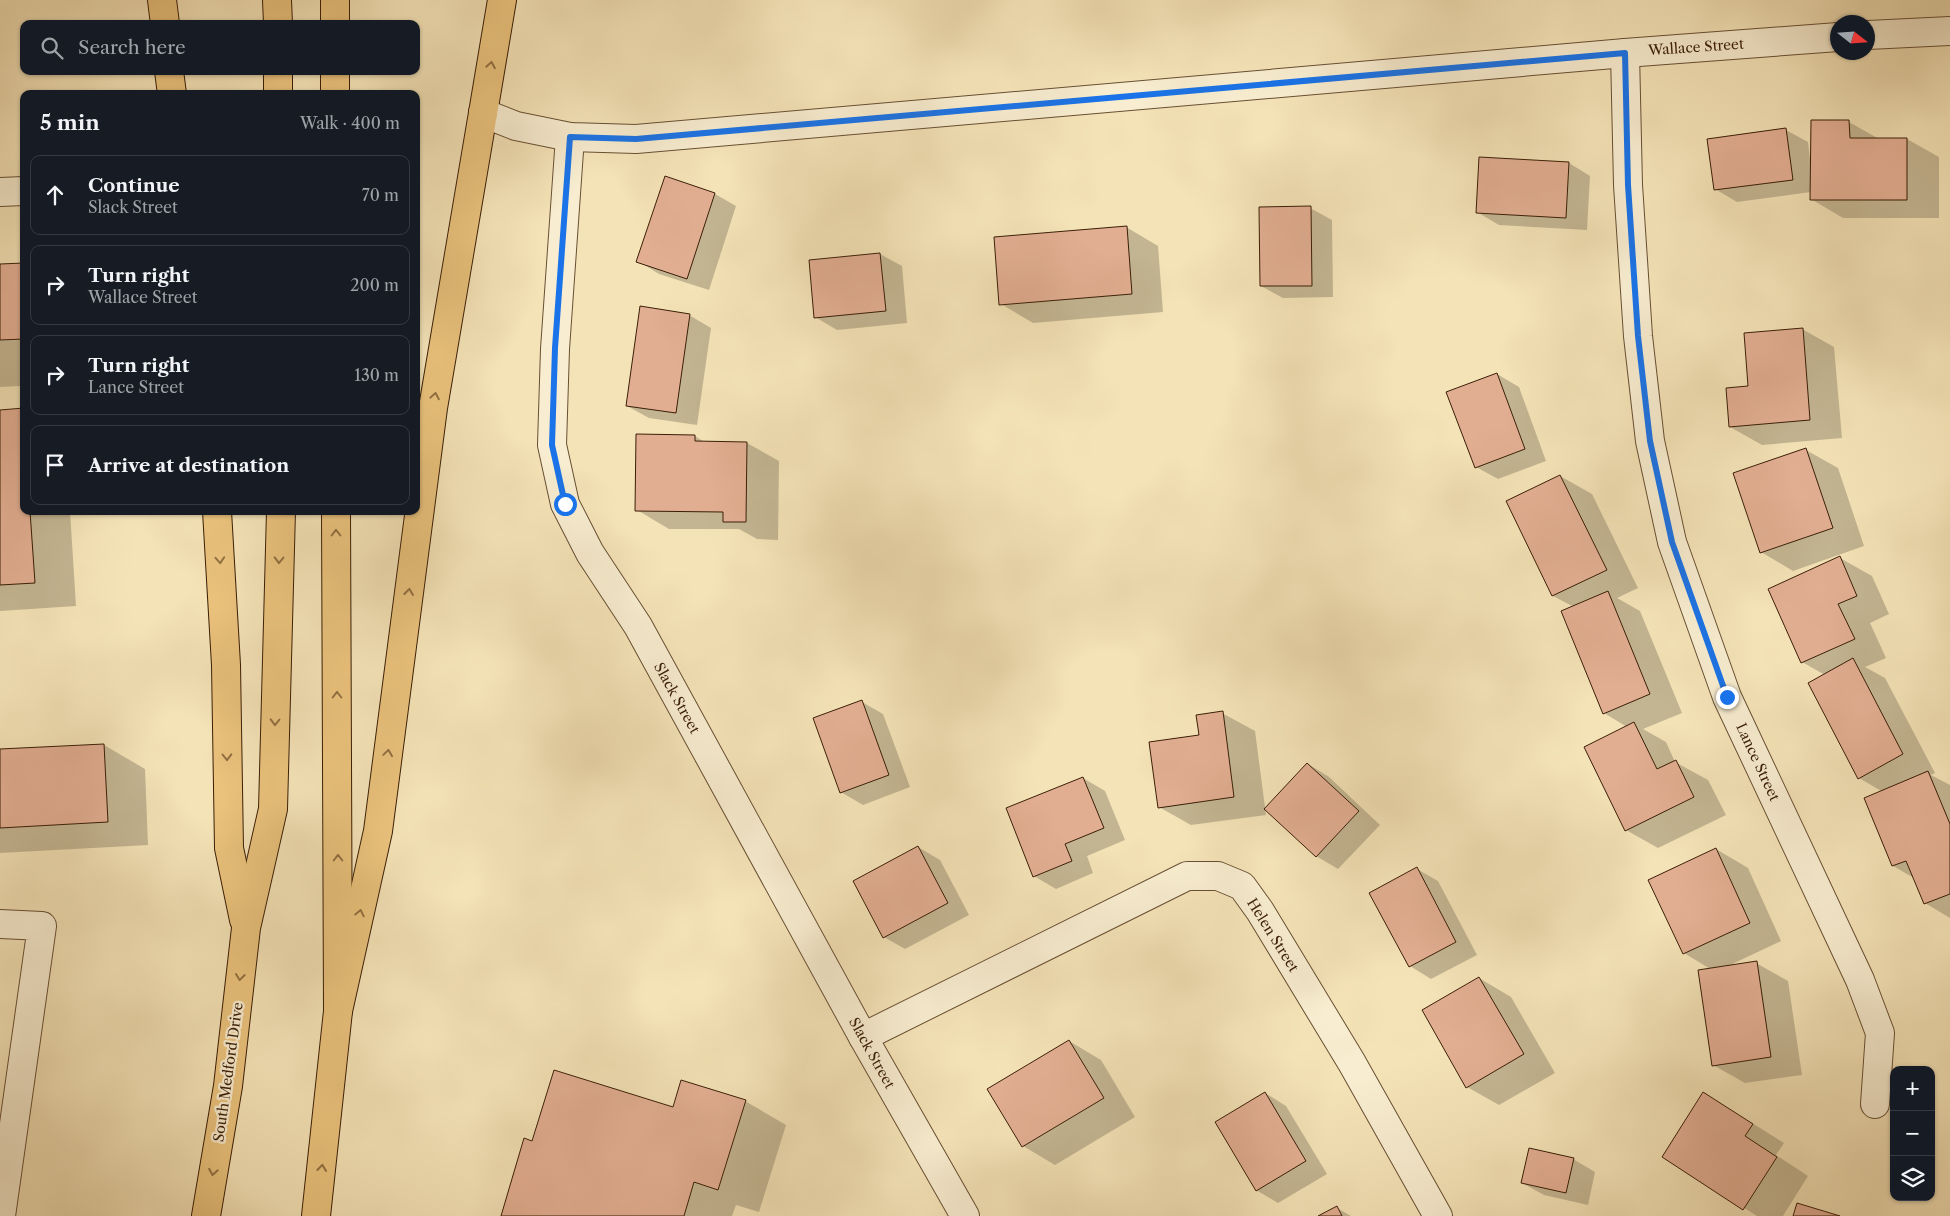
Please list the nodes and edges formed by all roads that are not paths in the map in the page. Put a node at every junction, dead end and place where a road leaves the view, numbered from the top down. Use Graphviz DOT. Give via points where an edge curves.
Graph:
graph roads {
  1 [pos="162,0"];
  2 [pos="278,0"];
  3 [pos="335,0"];
  4 [pos="502,0"];
  5 [pos="164,20"];
  6 [pos="278,20"];
  7 [pos="335,20"];
  8 [pos="1950,30"];
  9 [pos="1875,35"];
  10 [pos="1830,37"];
  11 [pos="1625,53"];
  12 [pos="170,75"];
  13 [pos="278,75"];
  14 [pos="335,75"];
  15 [pos="171,90"];
  16 [pos="278,90"];
  17 [pos="335,90"];
  18 [pos="483,113"];
  19 [pos="570,137"];
  20 [pos="20,190"];
  21 [pos="0,192"];
  22 [pos="420,508"];
  23 [pos="217,515"];
  24 [pos="280,515"];
  25 [pos="336,515"];
  26 [pos="419,515"];
  27 [pos="0,924"];
  28 [pos="246,928"];
  29 [pos="338,1011"];
  30 [pos="863,1037"];
  31 [pos="1875,1104"];
  32 [pos="1,1216"];
  33 [pos="206,1216"];
  34 [pos="316,1216"];
  35 [pos="965,1216"];
  36 [pos="1438,1216"];
  1 -- 5 [label="main road"];
  2 -- 6 [label="main road"];
  3 -- 7 [label="main road"];
  18 -- 4 [label="main road, one-way"];
  8 -- 9 [label="street"];
  10 -- 11 [label="street, Wallace Street"];
  11 -- 19 [label="street, Wallace Street" via="636,139"];
  11 -- 31 [label="street, Lance Street" via="1628,185 1638,336 1650,441 1672,542 1727,697 1860,980 1880,1032"];
  12 -- 15 [label="main road"];
  13 -- 16 [label="main road"];
  14 -- 17 [label="main road"];
  18 -- 19 [label="street, Wallace Street" via="516,126"];
  22 -- 18 [label="main road, one-way" via="433,408"];
  19 -- 30 [label="street, Slack Street" via="555,348 552,445 565,504 590,553 638,626"];
  20 -- 21 [label="street"];
  23 -- 28 [label="main road, one-way" via="226,665 229,848"];
  24 -- 28 [label="main road, one-way" via="273,809"];
  29 -- 25 [label="main road, one-way"];
  29 -- 26 [label="main road, one-way" via="378,831"];
  27 -- 32 [label="street" via="42,926"];
  28 -- 33 [label="main road, South Medford Drive, one-way" via="228,1086"];
  34 -- 29 [label="main road, one-way"];
  30 -- 35 [label="street, Slack Street"];
  30 -- 36 [label="street, Helen Street" via="1187,876 1218,876 1242,886 1260,911 1352,1063"];
}
